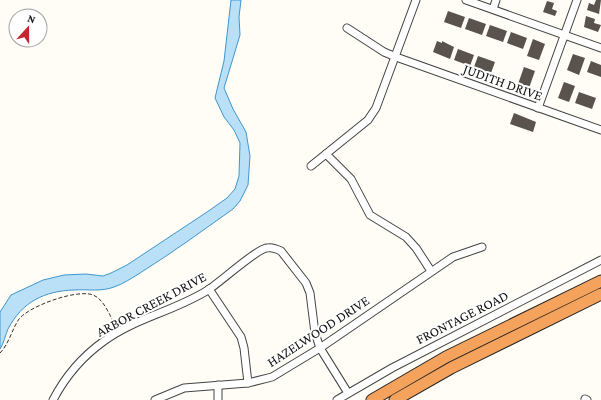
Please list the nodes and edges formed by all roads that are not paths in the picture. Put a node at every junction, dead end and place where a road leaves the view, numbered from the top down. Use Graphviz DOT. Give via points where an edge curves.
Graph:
graph roads {
  1 [pos="416,0"];
  2 [pos="466,0"];
  3 [pos="496,0"];
  4 [pos="577,0"];
  5 [pos="493,10"];
  6 [pos="347,28"];
  7 [pos="564,35"];
  8 [pos="601,48"];
  9 [pos="396,57"];
  10 [pos="538,108"];
  11 [pos="601,130"];
  12 [pos="326,154"];
  13 [pos="311,166"];
  14 [pos="482,247"];
  15 [pos="601,260"];
  16 [pos="431,272"];
  17 [pos="601,281"];
  18 [pos="209,289"];
  19 [pos="601,294"];
  20 [pos="320,348"];
  21 [pos="248,383"];
  22 [pos="218,385"];
  23 [pos="348,393"];
  24 [pos="53,400"];
  25 [pos="155,400"];
  26 [pos="218,400"];
  27 [pos="338,400"];
  28 [pos="372,400"];
  29 [pos="395,400"];
  1 -- 9 [label="street"];
  2 -- 5 [label="street"];
  3 -- 5 [label="street"];
  4 -- 7 [label="street"];
  5 -- 7 [label="street"];
  6 -- 9 [label="street, JUDITH DRIVE"];
  7 -- 8 [label="street"];
  7 -- 10 [label="street"];
  9 -- 10 [label="street, JUDITH DRIVE"];
  9 -- 12 [label="street" via="382,95 368,120"];
  10 -- 11 [label="street, JUDITH DRIVE"];
  12 -- 13 [label="street"];
  12 -- 16 [label="street" via="350,179 370,215 406,237"];
  14 -- 16 [label="street, HAZELWOOD DRIVE" via="454,257"];
  15 -- 23 [label="street, FRONTAGE ROAD"];
  16 -- 20 [label="street, HAZELWOOD DRIVE"];
  17 -- 28 [label="highway" via="446,357"];
  18 -- 20 [label="street, ARBOR CREEK DRIVE" via="262,249 281,251 306,283"];
  18 -- 21 [label="street" via="241,337"];
  18 -- 24 [label="street, ARBOR CREEK DRIVE" via="183,304 105,340 86,355 71,372"];
  19 -- 29 [label="highway" via="451,368"];
  20 -- 21 [label="street, HAZELWOOD DRIVE" via="272,377"];
  20 -- 23 [label="street, ARBOR CREEK DRIVE"];
  21 -- 22 [label="street, HAZELWOOD DRIVE"];
  22 -- 25 [label="street, HAZELWOOD DRIVE" via="184,388"];
  22 -- 26 [label="street"];
  23 -- 27 [label="street, FRONTAGE ROAD"];
}
